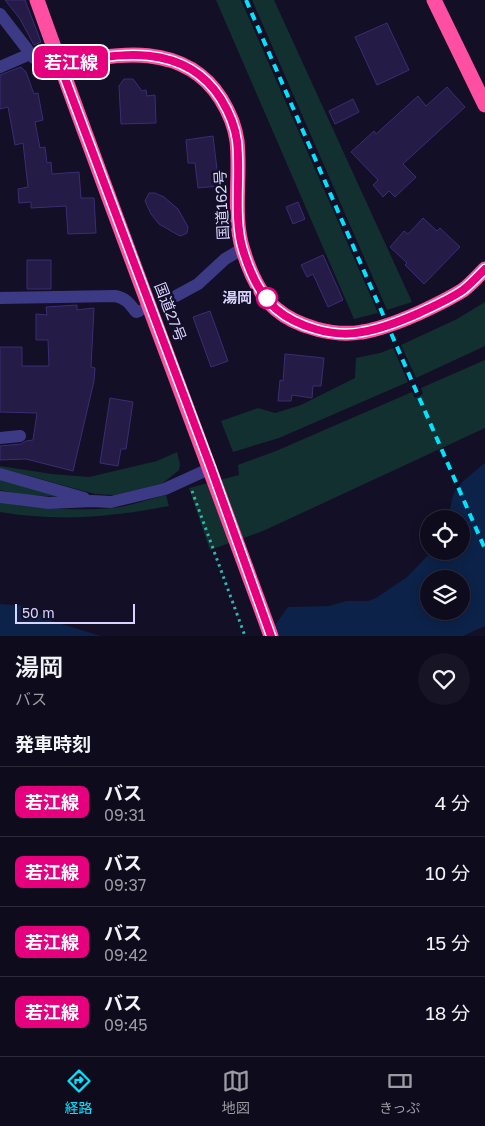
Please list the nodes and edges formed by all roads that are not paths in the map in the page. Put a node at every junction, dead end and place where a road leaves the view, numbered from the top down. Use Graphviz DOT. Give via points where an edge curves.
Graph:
graph roads {
  1 [pos="37,0"];
  2 [pos="434,0"];
  3 [pos="0,14"];
  4 [pos="30,54"];
  5 [pos="60,65"];
  6 [pos="0,67"];
  7 [pos="485,105"];
  8 [pos="242,249"];
  9 [pos="485,269"];
  10 [pos="176,296"];
  11 [pos="0,298"];
  12 [pos="139,311"];
  13 [pos="20,436"];
  14 [pos="0,438"];
  15 [pos="212,473"];
  16 [pos="0,474"];
  17 [pos="0,496"];
  18 [pos="92,501"];
  19 [pos="271,636"];
  1 -- 5 [label="highway, 国道27号"];
  2 -- 7 [label="highway"];
  3 -- 4 [label="street"];
  4 -- 5 [label="street" via="39,60"];
  4 -- 6 [label="street"];
  5 -- 8 [label="highway, 国道162号" via="92,57 155,56 183,64 206,80 234,124"];
  5 -- 15 [label="highway, 国道27号"];
  8 -- 9 [label="highway, 国道162号" via="250,270 276,309 297,322 342,333 361,333 404,320 463,290"];
  8 -- 10 [label="street" via="225,259 198,284"];
  11 -- 12 [label="street" via="115,296"];
  13 -- 14 [label="street"];
  15 -- 18 [label="street" via="144,495 111,502"];
  15 -- 19 [label="highway, 国道27号"];
  16 -- 18 [label="street"];
  17 -- 18 [label="street" via="50,503"];
}
